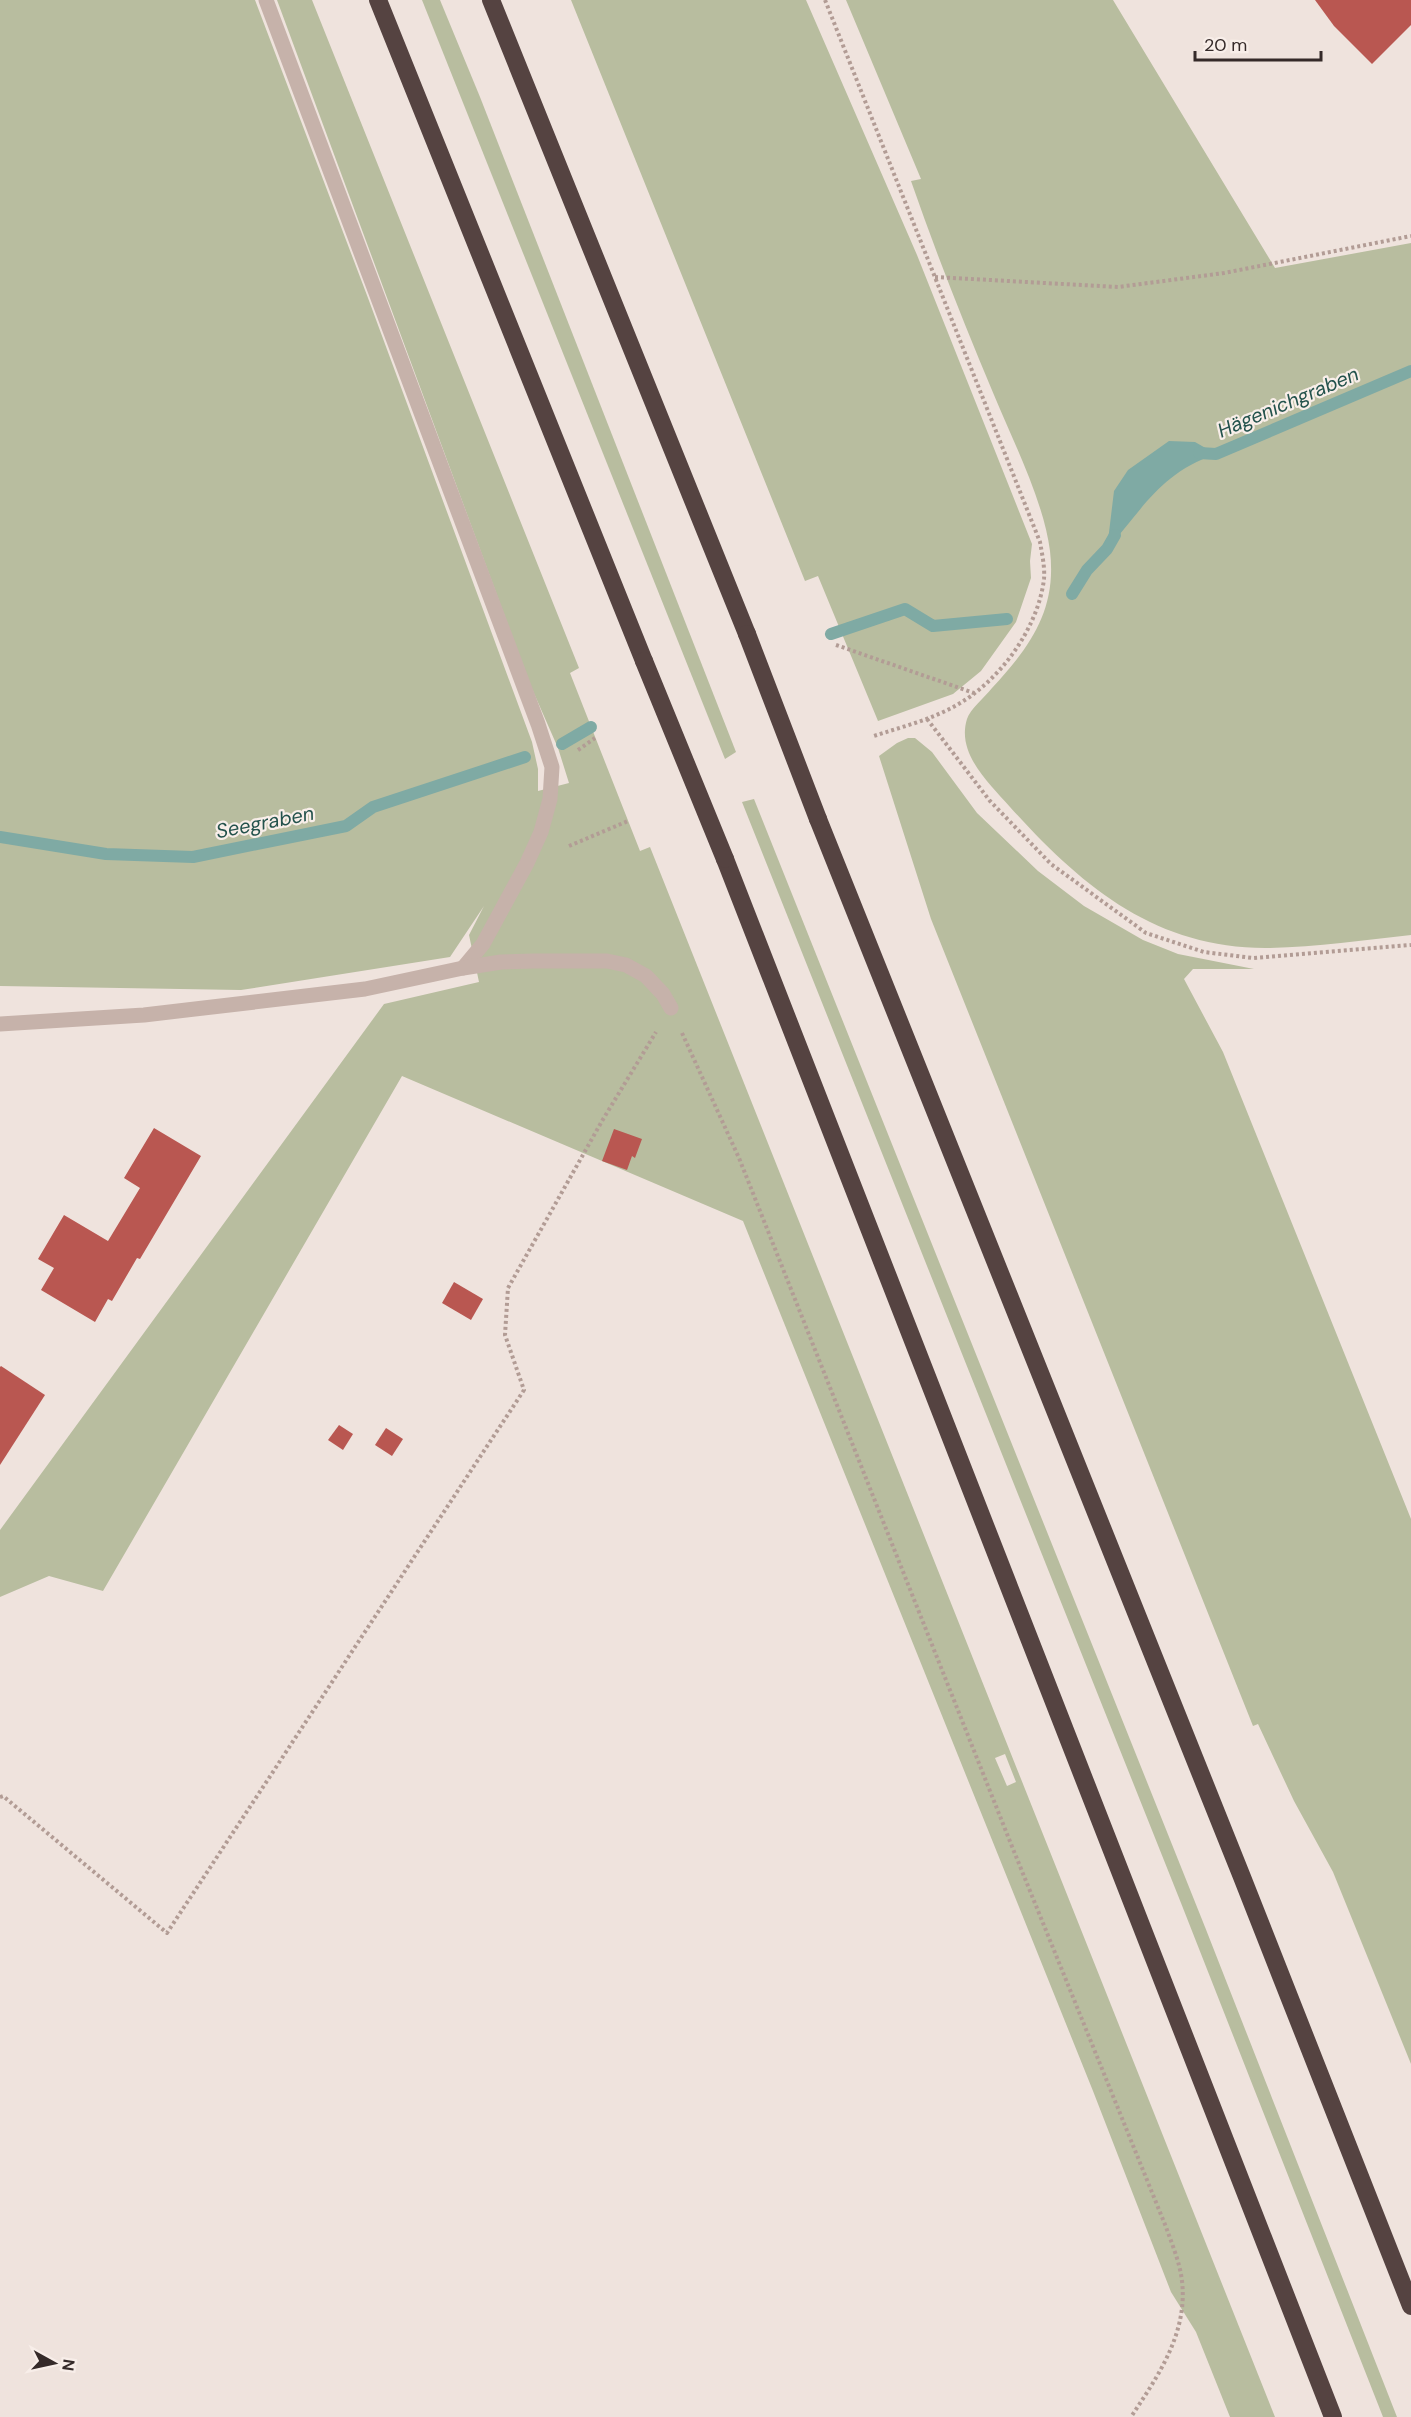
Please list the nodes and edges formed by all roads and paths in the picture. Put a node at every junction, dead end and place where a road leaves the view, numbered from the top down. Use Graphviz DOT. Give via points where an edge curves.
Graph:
graph roads {
  1 [pos="266,0"];
  2 [pos="378,0"];
  3 [pos="491,0"];
  4 [pos="825,0"];
  5 [pos="1411,236"];
  6 [pos="935,277"];
  7 [pos="836,645"];
  8 [pos="974,693"];
  9 [pos="927,718"];
  10 [pos="874,736"];
  11 [pos="628,821"];
  12 [pos="526,863"];
  13 [pos="1411,945"];
  14 [pos="463,968"];
  15 [pos="671,1008"];
  16 [pos="0,1024"];
  17 [pos="0,1797"];
  18 [pos="1411,2306"];
  19 [pos="1131,2417"];
  20 [pos="1333,2417"];
  1 -- 12 [label="lane" via="552,767 550,799 541,832"];
  2 -- 20 [label="highway, bridge" via="725,859"];
  3 -- 18 [label="highway, bridge"];
  4 -- 6 [label="path"];
  5 -- 6 [label="path" via="1224,273 1118,287"];
  6 -- 8 [label="path" via="1040,542 1044,577 1036,612 1018,646"];
  7 -- 8 [label="path"];
  8 -- 9 [label="path"];
  9 -- 10 [label="path"];
  9 -- 13 [label="path" via="990,801 1051,864 1146,933 1204,952 1253,958"];
  11 -- 12 [label="path"];
  12 -- 14 [label="lane" via="483,944"];
  14 -- 15 [label="lane" via="501,963 607,961 626,965 646,976"];
  14 -- 16 [label="lane" via="353,990 144,1016"];
  15 -- 17 [label="path" via="508,1288 505,1335 524,1390 166,1933"];
  15 -- 19 [label="path" via="739,1158 1169,2236 1182,2281 1181,2322 1162,2369"];
}
